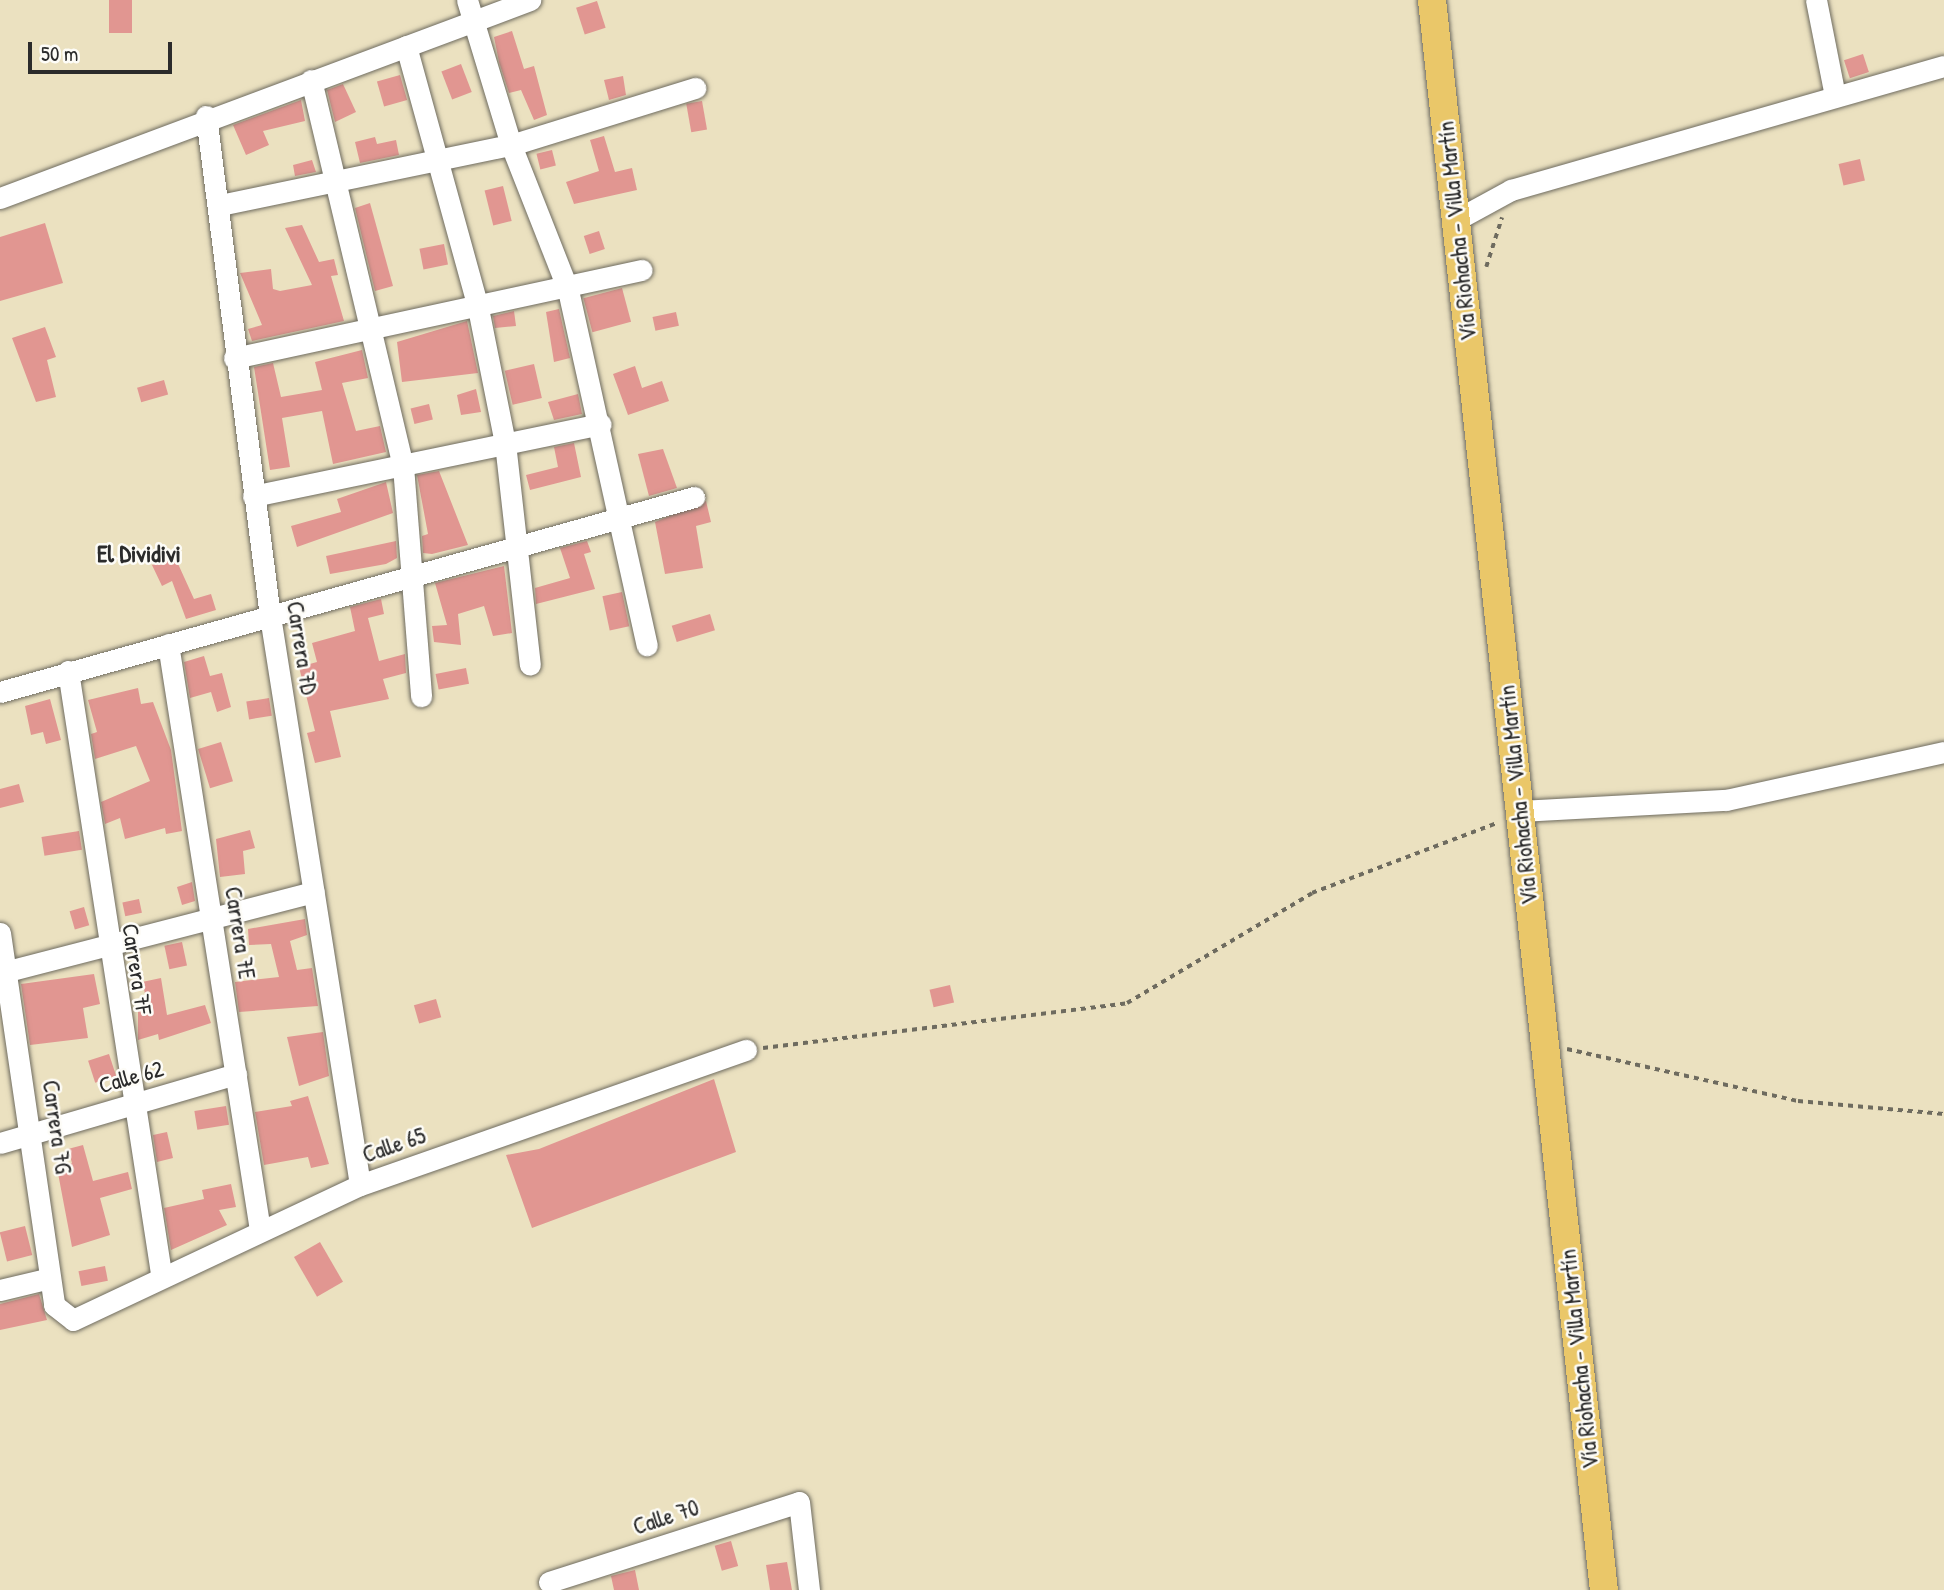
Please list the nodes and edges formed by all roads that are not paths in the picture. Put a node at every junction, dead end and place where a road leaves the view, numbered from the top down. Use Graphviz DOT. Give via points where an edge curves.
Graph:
graph roads {
  1 [pos="467,0"];
  2 [pos="530,0"];
  3 [pos="1432,0"];
  4 [pos="1816,0"];
  5 [pos="472,23"];
  6 [pos="406,46"];
  7 [pos="1944,66"];
  8 [pos="311,80"];
  9 [pos="695,88"];
  10 [pos="1835,96"];
  11 [pos="206,116"];
  12 [pos="511,145"];
  13 [pos="437,160"];
  14 [pos="332,182"];
  15 [pos="0,198"];
  16 [pos="220,205"];
  17 [pos="1456,220"];
  18 [pos="642,270"];
  19 [pos="568,290"];
  20 [pos="478,307"];
  21 [pos="369,329"];
  22 [pos="234,358"];
  23 [pos="601,424"];
  24 [pos="505,443"];
  25 [pos="403,466"];
  26 [pos="253,496"];
  27 [pos="694,497"];
  28 [pos="620,518"];
  29 [pos="512,548"];
  30 [pos="416,574"];
  31 [pos="270,616"];
  32 [pos="168,644"];
  33 [pos="647,645"];
  34 [pos="530,666"];
  35 [pos="68,671"];
  36 [pos="0,692"];
  37 [pos="421,696"];
  38 [pos="1944,752"];
  39 [pos="1521,811"];
  40 [pos="314,892"];
  41 [pos="211,919"];
  42 [pos="0,933"];
  43 [pos="107,946"];
  44 [pos="3,972"];
  45 [pos="746,1050"];
  46 [pos="236,1074"];
  47 [pos="132,1104"];
  48 [pos="32,1133"];
  49 [pos="0,1143"];
  50 [pos="360,1185"];
  51 [pos="260,1230"];
  52 [pos="161,1273"];
  53 [pos="50,1278"];
  54 [pos="0,1290"];
  55 [pos="73,1320"];
  56 [pos="549,1582"];
  57 [pos="809,1590"];
  58 [pos="1604,1590"];
  1 -- 5 [label="street"];
  2 -- 5 [label="street"];
  3 -- 17 [label="main road, Vía Riohacha - Villa Martín"];
  4 -- 10 [label="street"];
  5 -- 6 [label="street"];
  5 -- 12 [label="street"];
  6 -- 8 [label="street"];
  6 -- 13 [label="street"];
  7 -- 10 [label="street"];
  8 -- 11 [label="street"];
  8 -- 14 [label="street"];
  9 -- 12 [label="street"];
  10 -- 17 [label="street" via="1511,190"];
  11 -- 15 [label="street"];
  11 -- 16 [label="street, Carrera 7D"];
  12 -- 13 [label="street"];
  12 -- 19 [label="street"];
  13 -- 14 [label="street"];
  13 -- 20 [label="street"];
  14 -- 16 [label="street"];
  14 -- 21 [label="street"];
  16 -- 22 [label="street, Carrera 7D"];
  17 -- 39 [label="main road, Vía Riohacha - Villa Martín"];
  18 -- 19 [label="street"];
  19 -- 20 [label="street"];
  19 -- 23 [label="street"];
  20 -- 21 [label="street"];
  20 -- 24 [label="street"];
  21 -- 22 [label="street"];
  21 -- 25 [label="street"];
  22 -- 26 [label="street, Carrera 7D"];
  23 -- 24 [label="street"];
  23 -- 28 [label="street"];
  24 -- 25 [label="street"];
  24 -- 29 [label="street"];
  25 -- 26 [label="street"];
  25 -- 30 [label="street"];
  26 -- 31 [label="street, Carrera 7D"];
  27 -- 28 [label="street"];
  28 -- 29 [label="street"];
  28 -- 33 [label="street"];
  29 -- 30 [label="street"];
  29 -- 34 [label="street"];
  30 -- 31 [label="street"];
  30 -- 37 [label="street"];
  31 -- 32 [label="street"];
  31 -- 40 [label="street, Carrera 7D"];
  32 -- 35 [label="street"];
  32 -- 41 [label="street, Carrera 7E"];
  35 -- 36 [label="street"];
  35 -- 43 [label="street, Carrera 7F"];
  38 -- 39 [label="street" via="1726,800"];
  39 -- 58 [label="main road, Vía Riohacha - Villa Martín"];
  40 -- 41 [label="street"];
  40 -- 50 [label="street, Carrera 7D"];
  41 -- 43 [label="street"];
  41 -- 46 [label="street, Carrera 7E"];
  42 -- 44 [label="street, Carrera 7G"];
  43 -- 44 [label="street"];
  43 -- 47 [label="street, Carrera 7F"];
  44 -- 48 [label="street, Carrera 7G"];
  45 -- 50 [label="street, Calle 65"];
  46 -- 47 [label="street, Calle 62"];
  46 -- 51 [label="street, Carrera 7E"];
  47 -- 48 [label="street, Calle 62"];
  47 -- 52 [label="street, Carrera 7F"];
  48 -- 49 [label="street, Calle 62"];
  48 -- 53 [label="street, Carrera 7G"];
  50 -- 51 [label="street, Calle 65"];
  51 -- 52 [label="street, Calle 65"];
  52 -- 55 [label="street, Calle 65" via="98,1313"];
  53 -- 54 [label="street"];
  53 -- 55 [label="street, Carrera 7G" via="54,1305"];
  56 -- 57 [label="street, Calle 70" via="799,1502"];
}
